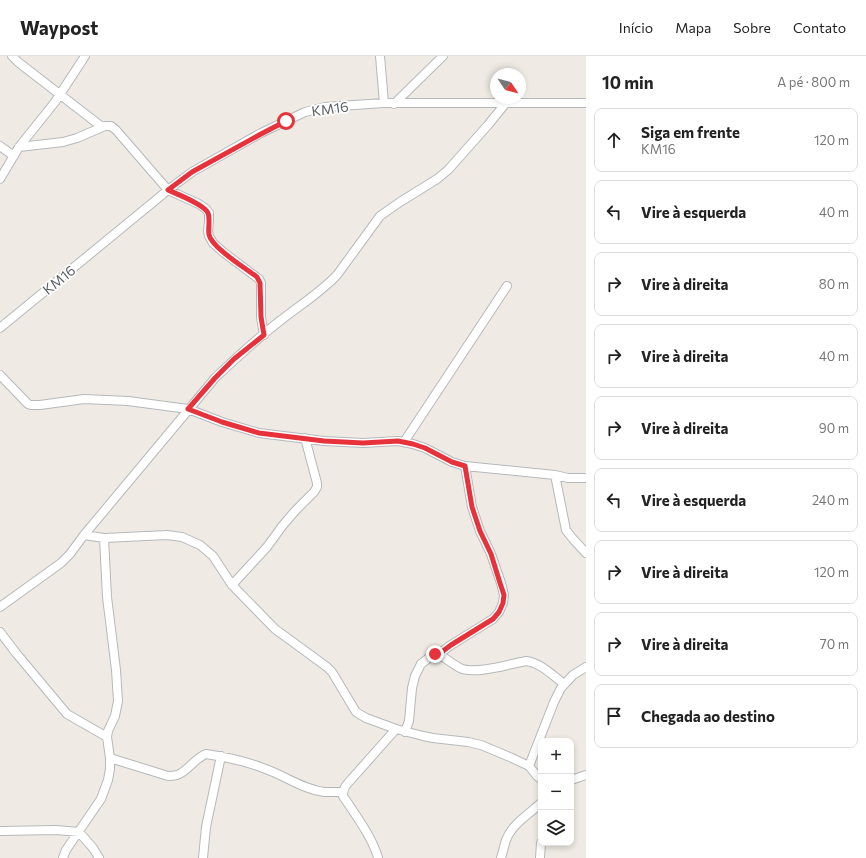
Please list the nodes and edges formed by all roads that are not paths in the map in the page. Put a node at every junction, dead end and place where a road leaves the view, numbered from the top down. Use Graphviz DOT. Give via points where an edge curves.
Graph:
graph roads {
  1 [pos="12,56"];
  2 [pos="85,56"];
  3 [pos="380,56"];
  4 [pos="442,56"];
  5 [pos="60,94"];
  6 [pos="384,103"];
  7 [pos="394,104"];
  8 [pos="490,104"];
  9 [pos="505,104"];
  10 [pos="526,104"];
  11 [pos="586,104"];
  12 [pos="102,127"];
  13 [pos="0,146"];
  14 [pos="19,147"];
  15 [pos="14,156"];
  16 [pos="0,179"];
  17 [pos="168,190"];
  18 [pos="507,286"];
  19 [pos="0,328"];
  20 [pos="264,335"];
  21 [pos="0,375"];
  22 [pos="188,409"];
  23 [pos="305,438"];
  24 [pos="404,442"];
  25 [pos="465,466"];
  26 [pos="555,475"];
  27 [pos="586,478"];
  28 [pos="84,534"];
  29 [pos="104,538"];
  30 [pos="586,553"];
  31 [pos="232,585"];
  32 [pos="0,607"];
  33 [pos="0,632"];
  34 [pos="439,654"];
  35 [pos="586,667"];
  36 [pos="564,684"];
  37 [pos="396,729"];
  38 [pos="405,732"];
  39 [pos="107,737"];
  40 [pos="221,756"];
  41 [pos="110,758"];
  42 [pos="529,766"];
  43 [pos="586,774"];
  44 [pos="538,777"];
  45 [pos="574,779"];
  46 [pos="343,792"];
  47 [pos="538,806"];
  48 [pos="0,831"];
  49 [pos="79,832"];
  50 [pos="541,846"];
  51 [pos="63,858"];
  52 [pos="99,858"];
  53 [pos="203,858"];
  54 [pos="378,858"];
  55 [pos="501,858"];
  56 [pos="540,858"];
  1 -- 5 [label="street"];
  2 -- 5 [label="street"];
  3 -- 6 [label="street"];
  4 -- 7 [label="street"];
  5 -- 12 [label="street"];
  5 -- 14 [label="street"];
  6 -- 7 [label="street, KM16"];
  6 -- 17 [label="street, KM16" via="325,107 305,112 192,172"];
  7 -- 8 [label="street, KM16"];
  9 -- 20 [label="street" via="448,170 380,216 332,281"];
  10 -- 11 [label="street, KM16"];
  12 -- 14 [label="street" via="63,142"];
  12 -- 17 [label="street" via="111,126 116,130"];
  13 -- 15 [label="street"];
  14 -- 15 [label="street"];
  15 -- 16 [label="street"];
  17 -- 19 [label="street, KM16"];
  17 -- 20 [label="street" via="206,209 209,236 213,243 259,279"];
  18 -- 24 [label="street"];
  20 -- 22 [label="street" via="234,359"];
  21 -- 22 [label="street" via="31,405 84,399 128,401"];
  22 -- 23 [label="street" via="259,433"];
  22 -- 28 [label="street"];
  23 -- 24 [label="street" via="363,443"];
  23 -- 31 [label="street" via="317,487"];
  24 -- 25 [label="street" via="425,448"];
  25 -- 26 [label="street"];
  25 -- 34 [label="street" via="472,507 491,554 504,595 503,603 493,619"];
  26 -- 27 [label="street"];
  26 -- 30 [label="street" via="566,530"];
  28 -- 29 [label="street"];
  28 -- 32 [label="street" via="61,563"];
  29 -- 31 [label="street" via="167,535 182,537 200,545 213,556"];
  29 -- 39 [label="street" via="118,701"];
  31 -- 37 [label="street" via="275,629 332,672 356,712"];
  33 -- 39 [label="street" via="67,714"];
  34 -- 36 [label="street" via="461,668 471,671 532,662"];
  34 -- 38 [label="street" via="421,664 415,676 409,721"];
  35 -- 36 [label="street"];
  36 -- 42 [label="street" via="554,702"];
  37 -- 38 [label="street"];
  37 -- 46 [label="street"];
  38 -- 42 [label="street" via="481,744"];
  39 -- 41 [label="street"];
  40 -- 41 [label="street" via="201,756 176,776 168,776"];
  40 -- 46 [label="street" via="266,769 299,785 324,792"];
  40 -- 53 [label="street" via="206,827"];
  41 -- 49 [label="street" via="108,780 101,799"];
  42 -- 44 [label="street"];
  43 -- 45 [label="street"];
  46 -- 54 [label="street" via="374,846"];
  47 -- 55 [label="street" via="510,832"];
  48 -- 49 [label="street"];
  49 -- 51 [label="street"];
  49 -- 52 [label="street"];
  50 -- 56 [label="street"];
}
